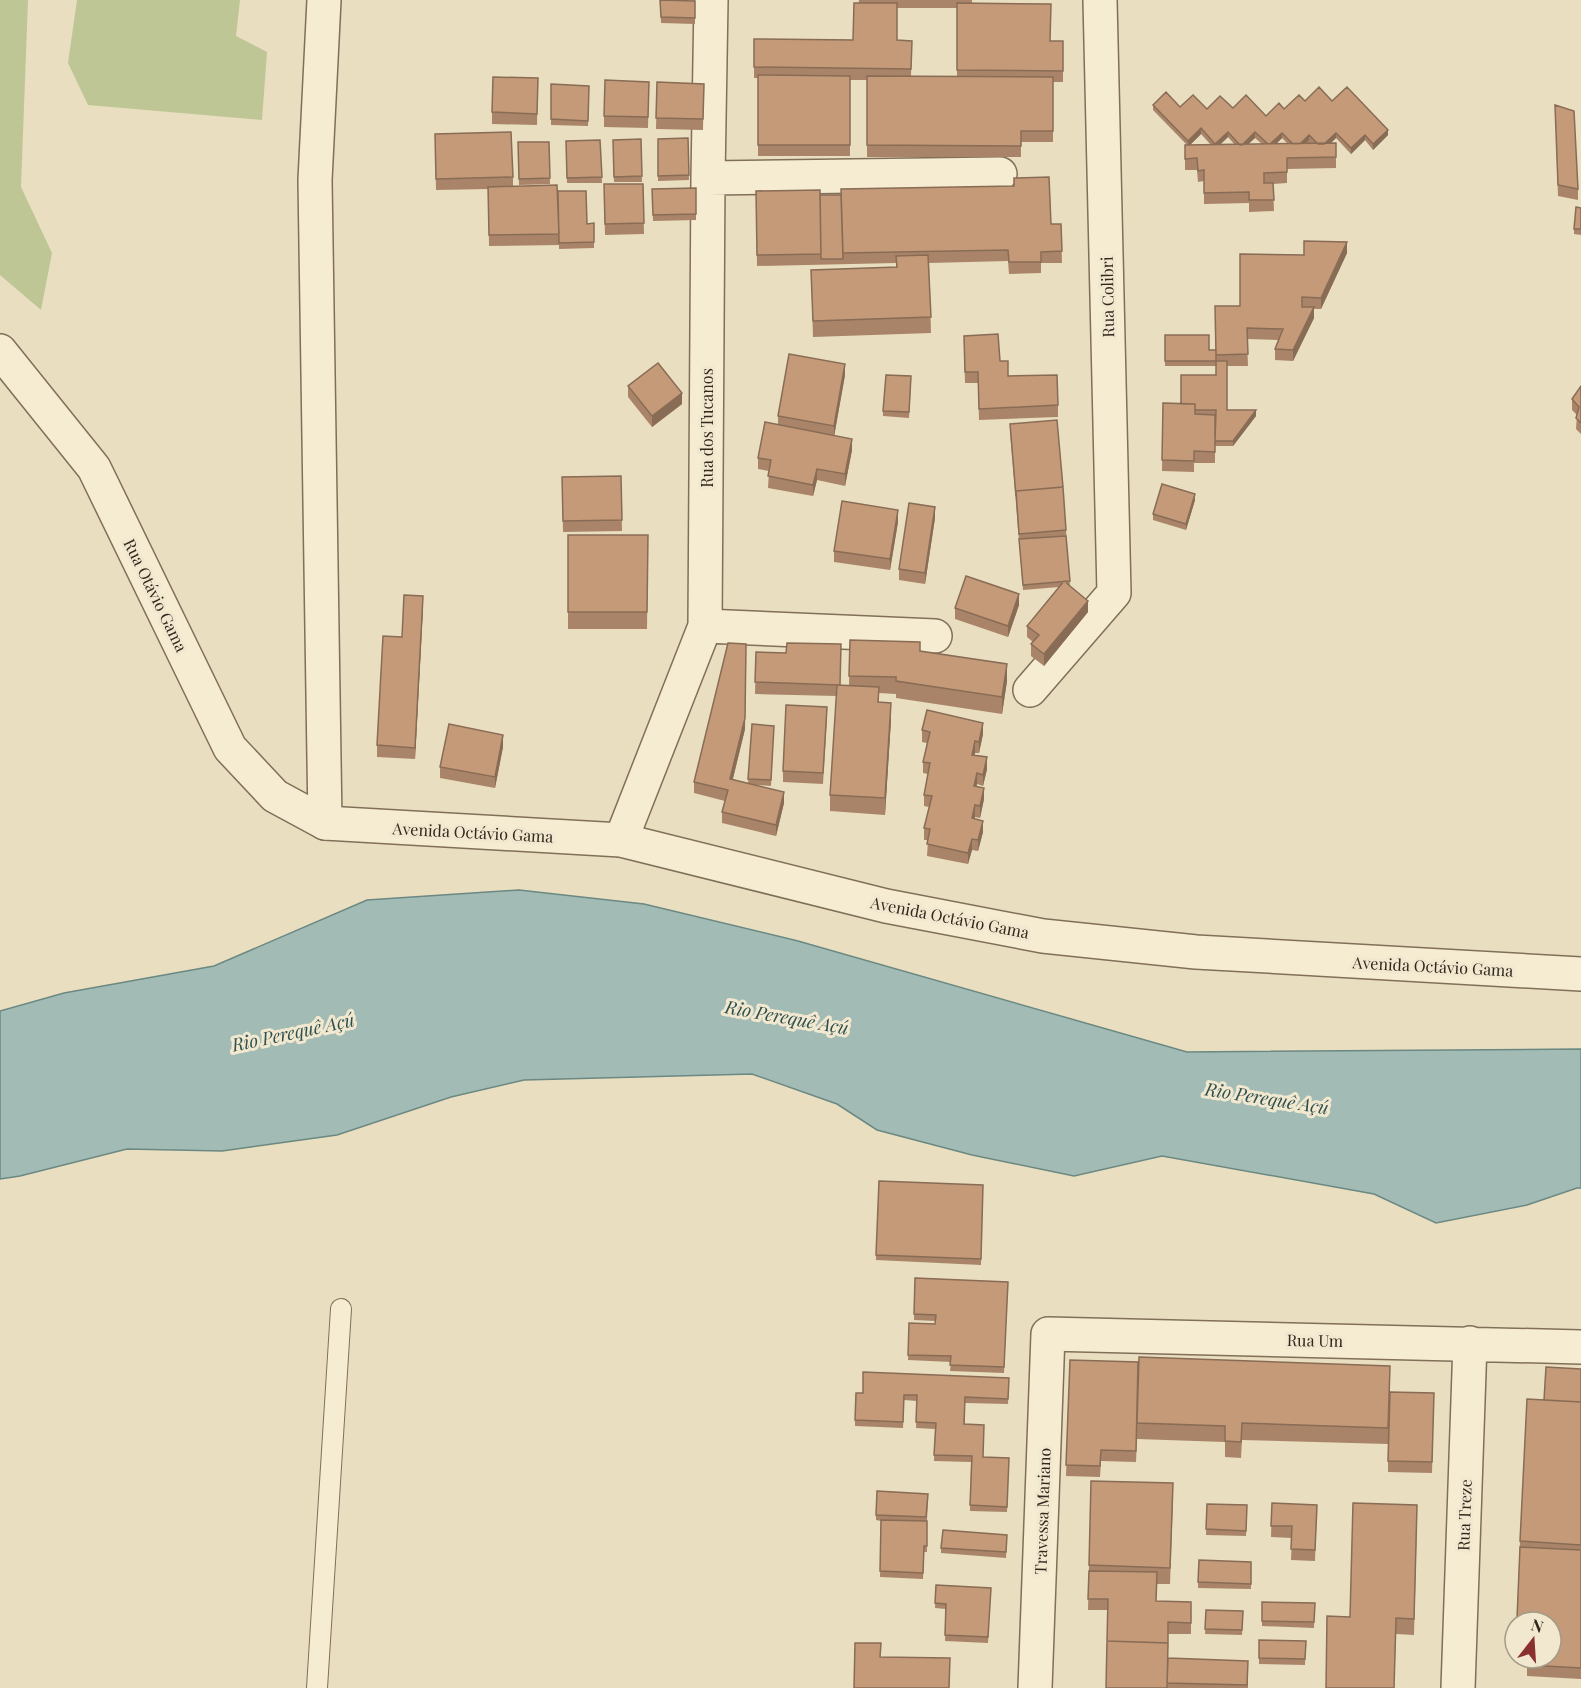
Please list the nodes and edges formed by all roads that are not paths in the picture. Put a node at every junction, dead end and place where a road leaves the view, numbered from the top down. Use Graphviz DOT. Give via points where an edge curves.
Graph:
graph roads {
  1 [pos="324,0"];
  2 [pos="711,0"];
  3 [pos="1100,0"];
  4 [pos="1000,174"];
  5 [pos="708,178"];
  6 [pos="0,351"];
  7 [pos="705,626"];
  8 [pos="935,636"];
  9 [pos="1030,690"];
  10 [pos="325,823"];
  11 [pos="621,840"];
  12 [pos="1581,974"];
  13 [pos="341,1309"];
  14 [pos="1048,1334"];
  15 [pos="1470,1343"];
  16 [pos="1581,1347"];
  17 [pos="317,1688"];
  18 [pos="1035,1688"];
  19 [pos="1458,1688"];
  1 -- 10 [label="street" via="315,180"];
  2 -- 5 [label="street, Rua dos Tucanos"];
  3 -- 9 [label="street, Rua Colibri" via="1114,593"];
  4 -- 5 [label="street"];
  5 -- 7 [label="street, Rua dos Tucanos"];
  6 -- 10 [label="street, Rua Otávio Gama" via="94,468 230,748 275,796"];
  7 -- 8 [label="street"];
  7 -- 11 [label="street, Rua dos Tucanos"];
  10 -- 11 [label="street, Avenida Octávio Gama"];
  11 -- 12 [label="street, Avenida Octávio Gama" via="886,906 1043,936 1196,952"];
  13 -- 17 [label="lane"];
  14 -- 15 [label="street, Rua Um"];
  14 -- 18 [label="street, Travessa Mariano"];
  15 -- 16 [label="street, Rua Um"];
  15 -- 19 [label="street, Rua Treze"];
}
